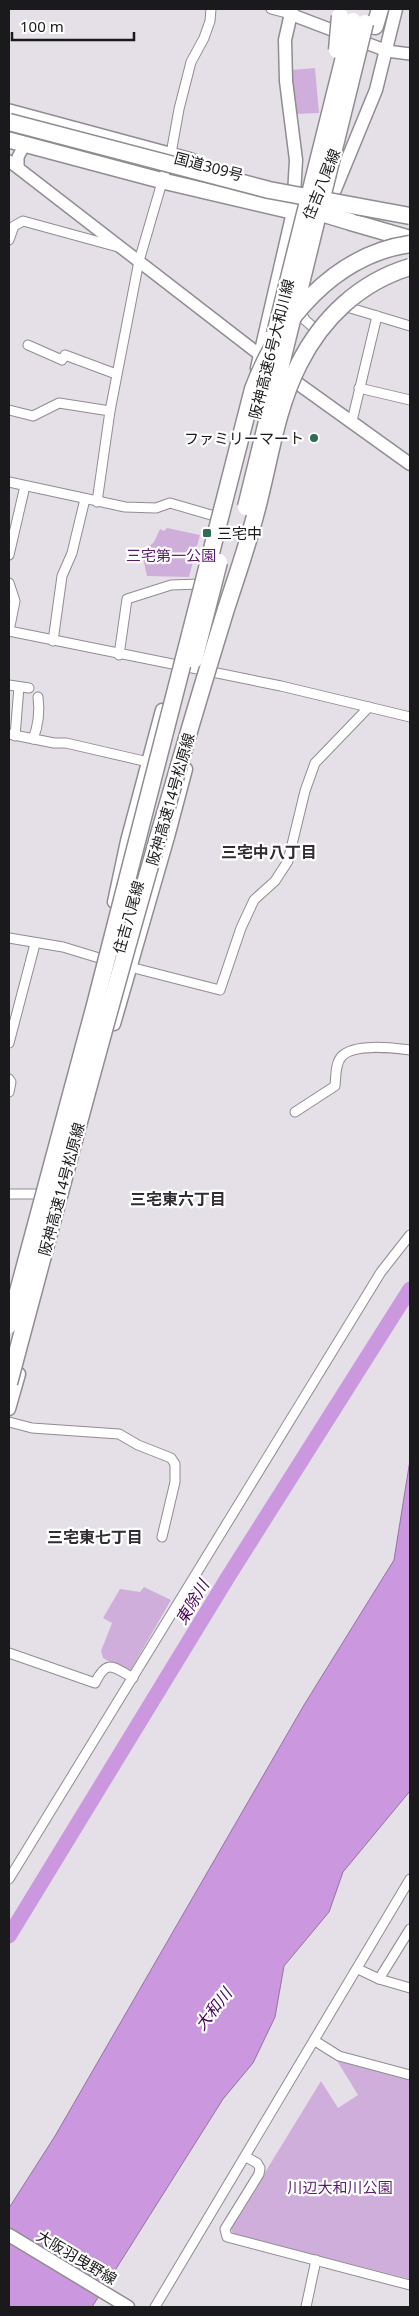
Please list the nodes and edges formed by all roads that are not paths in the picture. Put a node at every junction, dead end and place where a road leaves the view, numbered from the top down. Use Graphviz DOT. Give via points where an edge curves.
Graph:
graph roads {
  1 [pos="211,9"];
  2 [pos="271,9"];
  3 [pos="380,9"];
  4 [pos="396,9"];
  5 [pos="291,11"];
  6 [pos="357,16"];
  7 [pos="387,51"];
  8 [pos="410,54"];
  9 [pos="9,112"];
  10 [pos="9,122"];
  11 [pos="9,129"];
  12 [pos="9,140"];
  13 [pos="25,144"];
  14 [pos="170,156"];
  15 [pos="13,164"];
  16 [pos="163,181"];
  17 [pos="293,190"];
  18 [pos="332,196"];
  19 [pos="293,212"];
  20 [pos="410,216"];
  21 [pos="323,219"];
  22 [pos="9,240"];
  23 [pos="410,242"];
  24 [pos="122,248"];
  25 [pos="139,262"];
  26 [pos="410,267"];
  27 [pos="410,273"];
  28 [pos="299,308"];
  29 [pos="348,308"];
  30 [pos="377,316"];
  31 [pos="410,326"];
  32 [pos="322,335"];
  33 [pos="28,345"];
  34 [pos="260,355"];
  35 [pos="116,374"];
  36 [pos="279,376"];
  37 [pos="359,388"];
  38 [pos="410,400"];
  39 [pos="9,410"];
  40 [pos="110,411"];
  41 [pos="352,421"];
  42 [pos="410,464"];
  43 [pos="9,482"];
  44 [pos="25,486"];
  45 [pos="85,499"];
  46 [pos="96,502"];
  47 [pos="218,517"];
  48 [pos="9,555"];
  49 [pos="9,583"];
  50 [pos="200,584"];
  51 [pos="9,631"];
  52 [pos="53,641"];
  53 [pos="119,655"];
  54 [pos="175,666"];
  55 [pos="211,672"];
  56 [pos="9,685"];
  57 [pos="19,687"];
  58 [pos="29,688"];
  59 [pos="38,696"];
  60 [pos="199,698"];
  61 [pos="369,707"];
  62 [pos="410,717"];
  63 [pos="12,735"];
  64 [pos="33,739"];
  65 [pos="148,762"];
  66 [pos="9,938"];
  67 [pos="35,944"];
  68 [pos="102,959"];
  69 [pos="131,968"];
  70 [pos="95,1005"];
  71 [pos="9,1043"];
  72 [pos="410,1050"];
  73 [pos="9,1079"];
  74 [pos="9,1092"];
  75 [pos="295,1112"];
  76 [pos="9,1194"];
  77 [pos="37,1194"];
  78 [pos="65,1202"];
  79 [pos="410,1235"];
  80 [pos="9,1303"];
  81 [pos="9,1325"];
  82 [pos="9,1383"];
  83 [pos="9,1409"];
  84 [pos="9,1422"];
  85 [pos="162,1537"];
  86 [pos="9,1653"];
  87 [pos="133,1678"];
  88 [pos="9,1879"];
  89 [pos="410,1879"];
  90 [pos="410,1929"];
  91 [pos="358,1969"];
  92 [pos="378,1979"];
  93 [pos="410,1988"];
  94 [pos="315,2041"];
  95 [pos="410,2075"];
  96 [pos="246,2157"];
  97 [pos="9,2235"];
  98 [pos="316,2260"];
  99 [pos="410,2285"];
  100 [pos="128,2307"];
  101 [pos="155,2307"];
  102 [pos="306,2307"];
  1 -- 14 [label="street" via="204,38 191,62"];
  2 -- 5 [label="street"];
  3 -- 6 [label="highway"];
  4 -- 7 [label="main road, 住吉八尾線"];
  5 -- 7 [label="street"];
  5 -- 17 [label="main road, 住吉八尾線" via="285,56 296,160"];
  6 -- 36 [label="highway, 阪神高速6号大和川線, bridge"];
  6 -- 70 [label="highway, 阪神高速6号大和川線, bridge" via="331,104 186,694"];
  7 -- 8 [label="street"];
  7 -- 18 [label="main road, 住吉八尾線" via="376,90"];
  9 -- 14 [label="highway, 国道309号"];
  10 -- 20 [label="highway, bridge" via="276,192"];
  11 -- 23 [label="highway, bridge" via="257,194"];
  12 -- 13 [label="highway, 国道309号"];
  13 -- 15 [label="street"];
  13 -- 16 [label="highway, 国道309号"];
  14 -- 16 [label="street"];
  14 -- 17 [label="highway, 国道309号"];
  15 -- 24 [label="street"];
  16 -- 19 [label="highway, 国道309号"];
  16 -- 25 [label="street"];
  17 -- 18 [label="highway, 国道309号"];
  17 -- 19 [label="main road, 住吉八尾線"];
  18 -- 20 [label="highway, 国道309号"];
  18 -- 21 [label="main road, 住吉八尾線"];
  19 -- 21 [label="highway, 国道309号"];
  19 -- 34 [label="main road, 住吉八尾線"];
  21 -- 23 [label="highway, 国道309号"];
  21 -- 28 [label="main road, 住吉八尾線"];
  22 -- 24 [label="street" via="14,226 23,221"];
  23 -- 70 [label="highway, 阪神高速14号松原線, bridge" via="349,267 318,289 290,318 260,369"];
  24 -- 25 [label="street"];
  25 -- 34 [label="street"];
  25 -- 35 [label="street"];
  26 -- 60 [label="highway, 阪神高速14号松原線, bridge" via="367,286 336,311 298,366 281,412 255,516"];
  27 -- 29 [label="street" via="376,287"];
  28 -- 32 [label="street" via="305,320"];
  28 -- 36 [label="main road, 住吉八尾線"];
  29 -- 30 [label="street"];
  29 -- 32 [label="street"];
  30 -- 31 [label="street"];
  30 -- 37 [label="street"];
  32 -- 36 [label="street"];
  33 -- 35 [label="street" via="62,360 65,355"];
  34 -- 36 [label="main road"];
  34 -- 47 [label="main road, 住吉八尾線"];
  35 -- 40 [label="street"];
  36 -- 41 [label="main road"];
  36 -- 55 [label="main road, 住吉八尾線"];
  36 -- 60 [label="highway, 阪神高速6号大和川線, bridge"];
  37 -- 38 [label="street"];
  37 -- 41 [label="street"];
  39 -- 40 [label="street" via="33,416 59,403"];
  40 -- 46 [label="street"];
  41 -- 42 [label="main road"];
  43 -- 44 [label="street"];
  44 -- 45 [label="street"];
  44 -- 48 [label="street"];
  45 -- 46 [label="street"];
  45 -- 52 [label="street" via="72,553 62,576"];
  46 -- 47 [label="street" via="156,508 170,503"];
  47 -- 50 [label="main road, 住吉八尾線"];
  49 -- 51 [label="street" via="15,601"];
  50 -- 53 [label="street" via="171,585 127,599"];
  50 -- 54 [label="main road, 住吉八尾線"];
  51 -- 52 [label="street"];
  52 -- 53 [label="street"];
  53 -- 54 [label="street"];
  54 -- 55 [label="street"];
  54 -- 65 [label="main road, 住吉八尾線"];
  55 -- 61 [label="street"];
  55 -- 69 [label="main road, 住吉八尾線"];
  56 -- 57 [label="street"];
  57 -- 58 [label="street"];
  57 -- 63 [label="street"];
  59 -- 64 [label="street" via="39,721"];
  60 -- 82 [label="highway, 阪神高速14号松原線, bridge" via="109,1010"];
  61 -- 62 [label="street"];
  61 -- 69 [label="street" via="315,763 288,861 275,882 254,900 220,990"];
  63 -- 64 [label="street"];
  64 -- 65 [label="street" via="66,743"];
  65 -- 68 [label="main road, 住吉八尾線"];
  66 -- 67 [label="street"];
  67 -- 68 [label="street" via="63,947"];
  67 -- 71 [label="street"];
  68 -- 69 [label="street"];
  68 -- 77 [label="main road, 住吉八尾線"];
  69 -- 78 [label="main road, 住吉八尾線"];
  70 -- 81 [label="highway, 阪神高速14号松原線, bridge"];
  72 -- 75 [label="street" via="365,1047 343,1055 338,1062 335,1086"];
  73 -- 74 [label="street"];
  76 -- 77 [label="street"];
  77 -- 78 [label="street"];
  77 -- 80 [label="main road, 住吉八尾線"];
  78 -- 83 [label="main road, 住吉八尾線"];
  79 -- 87 [label="street" via="381,1272"];
  84 -- 85 [label="street" via="32,1428 119,1434 171,1458 175,1464 175,1477"];
  86 -- 87 [label="street" via="95,1684 106,1667 113,1666"];
  87 -- 88 [label="street"];
  89 -- 91 [label="street"];
  90 -- 92 [label="street"];
  91 -- 92 [label="street"];
  91 -- 94 [label="street"];
  92 -- 93 [label="street"];
  94 -- 95 [label="street" via="339,2056"];
  94 -- 96 [label="street"];
  96 -- 98 [label="street" via="257,2163 259,2174 225,2234"];
  96 -- 101 [label="street"];
  97 -- 100 [label="main road, 大阪羽曳野線"];
  98 -- 99 [label="street"];
  98 -- 102 [label="street"];
}
